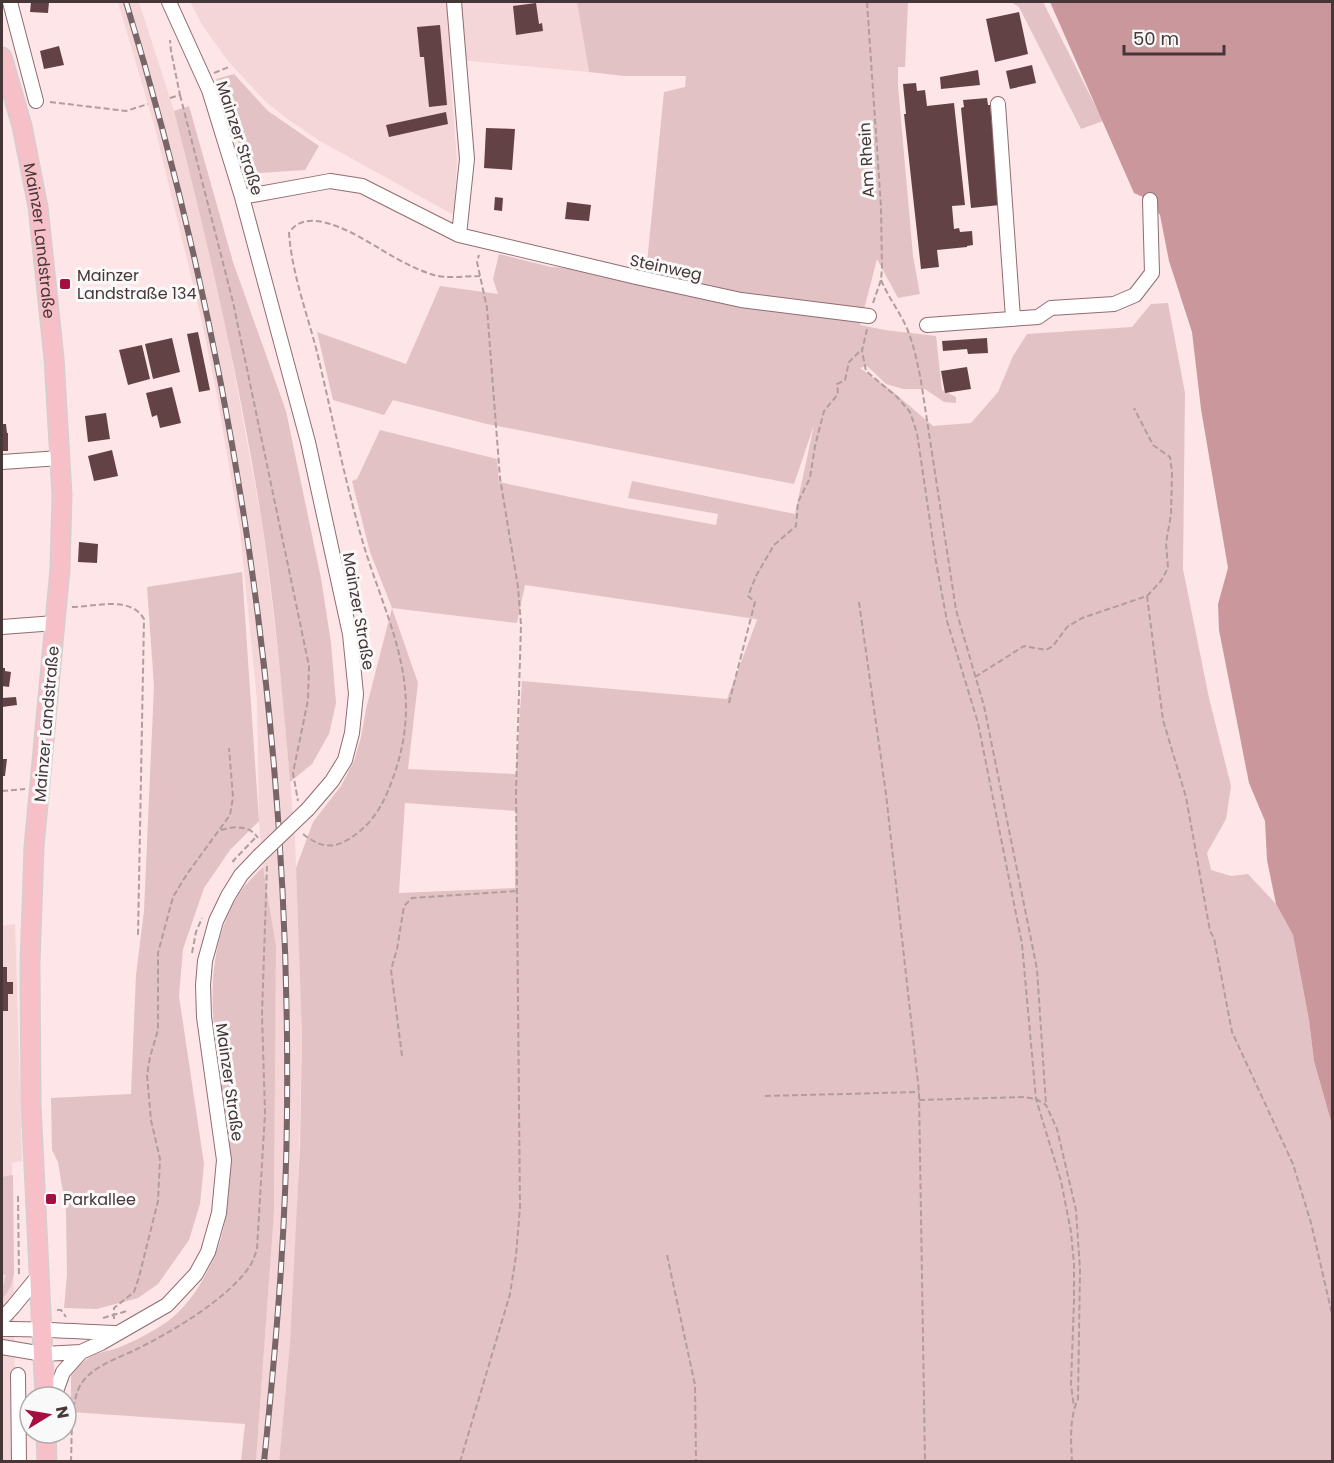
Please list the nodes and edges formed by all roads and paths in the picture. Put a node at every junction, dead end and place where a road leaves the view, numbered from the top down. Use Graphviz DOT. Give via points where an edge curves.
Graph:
graph roads {
  1 [pos="10,2"];
  2 [pos="169,2"];
  3 [pos="454,2"];
  4 [pos="867,2"];
  5 [pos="170,38"];
  6 [pos="3,66"];
  7 [pos="230,67"];
  8 [pos="214,73"];
  9 [pos="180,95"];
  10 [pos="170,98"];
  11 [pos="36,101"];
  12 [pos="998,104"];
  13 [pos="148,105"];
  14 [pos="242,197"];
  15 [pos="1150,200"];
  16 [pos="459,235"];
  17 [pos="481,240"];
  18 [pos="480,276"];
  19 [pos="881,280"];
  20 [pos="869,316"];
  21 [pos="1012,318"];
  22 [pos="927,325"];
  23 [pos="863,348"];
  24 [pos="1134,408"];
  25 [pos="60,458"];
  26 [pos="2,462"];
  27 [pos="1147,596"];
  28 [pos="859,602"];
  29 [pos="56,615"];
  30 [pos="2,627"];
  31 [pos="975,677"];
  32 [pos="729,703"];
  33 [pos="229,748"];
  34 [pos="25,789"];
  35 [pos="2,791"];
  36 [pos="303,806"];
  37 [pos="302,824"];
  38 [pos="257,835"];
  39 [pos="254,854"];
  40 [pos="233,861"];
  41 [pos="237,864"];
  42 [pos="517,891"];
  43 [pos="203,914"];
  44 [pos="138,934"];
  45 [pos="192,953"];
  46 [pos="402,1056"];
  47 [pos="919,1092"];
  48 [pos="765,1096"];
  49 [pos="1036,1099"];
  50 [pos="919,1100"];
  51 [pos="1046,1105"];
  52 [pos="18,1195"];
  53 [pos="667,1255"];
  54 [pos="40,1274"];
  55 [pos="19,1278"];
  56 [pos="53,1310"];
  57 [pos="130,1310"];
  58 [pos="1332,1314"];
  59 [pos="113,1316"];
  60 [pos="2,1319"];
  61 [pos="102,1319"];
  62 [pos="71,1320"];
  63 [pos="42,1328"];
  64 [pos="2,1329"];
  65 [pos="116,1333"];
  66 [pos="2,1347"];
  67 [pos="81,1352"];
  68 [pos="43,1354"];
  69 [pos="18,1375"];
  70 [pos="44,1385"];
  71 [pos="58,1385"];
  72 [pos="1074,1407"];
  73 [pos="46,1445"];
  74 [pos="19,1461"];
  75 [pos="47,1461"];
  76 [pos="460,1461"];
  77 [pos="696,1461"];
  78 [pos="925,1461"];
  79 [pos="1072,1461"];
  1 -- 11 [label="street"];
  2 -- 14 [label="street, Mainzer Straße" via="209,90"];
  3 -- 16 [label="street" via="467,159"];
  4 -- 19 [label="path, Am Rhein"];
  5 -- 9 [label="path"];
  6 -- 25 [label="main road, Mainzer Landstraße" via="22,126 38,207"];
  7 -- 8 [label="path"];
  9 -- 10 [label="path"];
  9 -- 36 [label="path" via="233,302 309,666 308,700 294,773"];
  11 -- 13 [label="path" via="126,111"];
  12 -- 21 [label="street"];
  14 -- 16 [label="street, Steinweg" via="330,181 362,186"];
  14 -- 36 [label="street, Mainzer Straße" via="308,442 350,634 355,682 352,733 345,760 332,781"];
  15 -- 21 [label="street" via="1152,273 1135,295 1114,304 1051,309 1038,317"];
  16 -- 17 [label="street, Steinweg"];
  17 -- 18 [label="path" via="477,262"];
  17 -- 20 [label="street, Steinweg" via="741,300"];
  18 -- 37 [label="path" via="436,276 393,257 355,233 312,220 296,224 289,233 358,527 395,632 405,678 406,722 399,763 385,802 370,823 345,843 332,846 303,835"];
  18 -- 42 [label="path" via="487,308 500,478 521,625"];
  19 -- 20 [label="path, Am Rhein"];
  19 -- 31 [label="path" via="904,322 915,353 956,610"];
  20 -- 23 [label="path, Am Rhein"];
  21 -- 22 [label="street"];
  23 -- 32 [label="path" via="849,362 845,380 837,384 837,394 824,411 810,478 798,502 796,526 774,545 748,596 755,602"];
  23 -- 49 [label="path" via="866,371 910,412 917,433 947,621 978,723 1022,944"];
  24 -- 27 [label="path" via="1153,445 1170,457 1172,472 1166,543 1168,568"];
  25 -- 26 [label="street"];
  25 -- 29 [label="main road, Mainzer Landstraße" via="62,531"];
  27 -- 31 [label="path" via="1082,618 1067,627 1046,650 1023,646"];
  27 -- 58 [label="path" via="1163,720 1186,797 1232,1032 1293,1164"];
  28 -- 47 [label="path" via="889,818"];
  29 -- 30 [label="street"];
  29 -- 44 [label="path" via="128,606 140,612 144,620"];
  29 -- 54 [label="main road, Mainzer Landstraße" via="34,847 30,961"];
  31 -- 51 [label="path" via="1037,969"];
  33 -- 59 [label="path" via="233,797 230,815 173,897 158,953 158,1030 147,1075 160,1159 158,1201 134,1292 114,1308"];
  34 -- 35 [label="path"];
  36 -- 39 [label="street, Mainzer Straße, bridge"];
  38 -- 40 [label="path"];
  39 -- 41 [label="path"];
  39 -- 65 [label="street, Mainzer Straße" via="216,921 203,985 224,1160 222,1192 208,1252 196,1274 167,1305"];
  42 -- 46 [label="path" via="412,898 404,906 391,970"];
  42 -- 76 [label="path" via="520,1207 516,1256 510,1294"];
  43 -- 45 [label="path"];
  47 -- 48 [label="path"];
  47 -- 50 [label="path"];
  49 -- 50 [label="path"];
  49 -- 51 [label="path"];
  49 -- 72 [label="path" via="1061,1181 1071,1232"];
  50 -- 78 [label="path"];
  51 -- 72 [label="path" via="1057,1129 1076,1210 1080,1270 1078,1400"];
  52 -- 55 [label="path"];
  53 -- 77 [label="path" via="695,1384"];
  54 -- 60 [label="street"];
  54 -- 63 [label="main road, Mainzer Landstraße"];
  56 -- 62 [label="path" via="61,1310"];
  57 -- 59 [label="path"];
  59 -- 61 [label="path"];
  59 -- 65 [label="path"];
  63 -- 64 [label="street"];
  63 -- 65 [label="street"];
  63 -- 68 [label="main road, Mainzer Landstraße"];
  65 -- 67 [label="street, Mainzer Straße"];
  66 -- 68 [label="street"];
  67 -- 68 [label="street"];
  67 -- 71 [label="street" via="63,1372"];
  68 -- 70 [label="main road, Mainzer Landstraße"];
  69 -- 74 [label="street"];
  72 -- 79 [label="path"];
  73 -- 75 [label="main road"];
}
